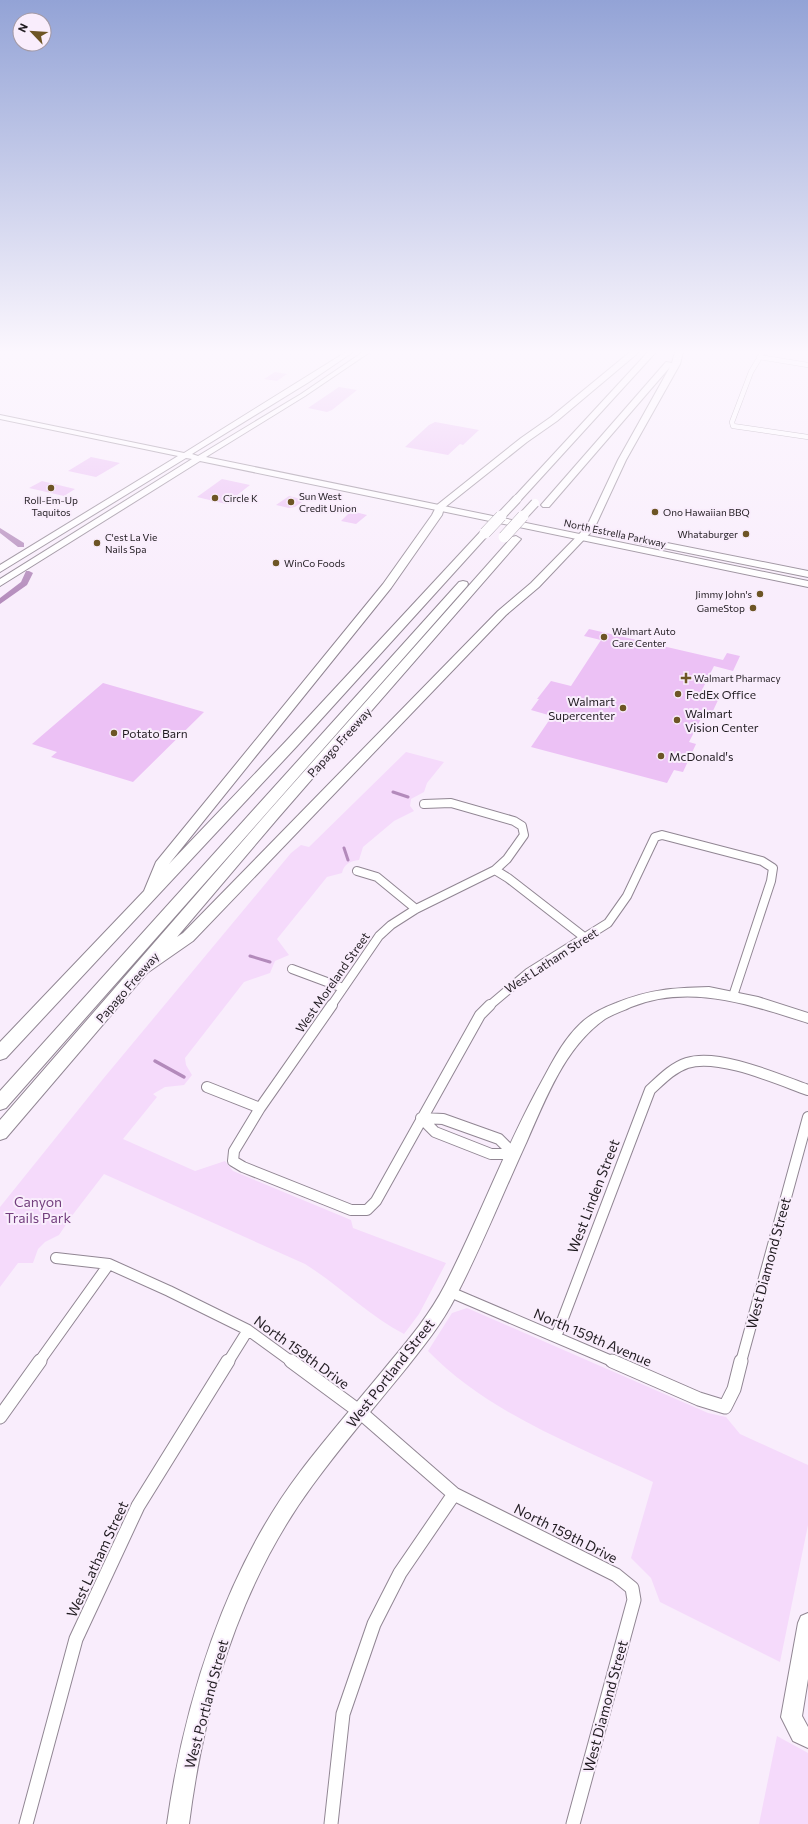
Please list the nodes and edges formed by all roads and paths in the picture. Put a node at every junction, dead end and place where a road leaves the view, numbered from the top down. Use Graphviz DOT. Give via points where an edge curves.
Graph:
graph roads {
  1 [pos="108,437"];
  2 [pos="138,437"];
  3 [pos="212,437"];
  4 [pos="233,437"];
  5 [pos="528,437"];
  6 [pos="574,437"];
  7 [pos="593,437"];
  8 [pos="600,437"];
  9 [pos="634,437"];
  10 [pos="168,443"];
  11 [pos="194,448"];
  12 [pos="183,451"];
  13 [pos="209,452"];
  14 [pos="221,454"];
  15 [pos="198,458"];
  16 [pos="571,462"];
  17 [pos="324,475"];
  18 [pos="287,476"];
  19 [pos="441,502"];
  20 [pos="69,524"];
  21 [pos="86,528"];
  22 [pos="585,534"];
  23 [pos="510,538"];
  24 [pos="0,569"];
  25 [pos="791,570"];
  26 [pos="808,574"];
  27 [pos="792,581"];
  28 [pos="0,583"];
  29 [pos="808,584"];
  30 [pos="424,804"];
  31 [pos="495,870"];
  32 [pos="357,871"];
  33 [pos="150,894"];
  34 [pos="416,909"];
  35 [pos="584,937"];
  36 [pos="143,968"];
  37 [pos="292,969"];
  38 [pos="343,988"];
  39 [pos="734,996"];
  40 [pos="808,1018"];
  41 [pos="0,1053"];
  42 [pos="207,1087"];
  43 [pos="808,1090"];
  44 [pos="0,1103"];
  45 [pos="260,1108"];
  46 [pos="808,1117"];
  47 [pos="421,1118"];
  48 [pos="0,1133"];
  49 [pos="514,1154"];
  50 [pos="367,1210"];
  51 [pos="56,1258"];
  52 [pos="108,1264"];
  53 [pos="450,1292"];
  54 [pos="248,1330"];
  55 [pos="556,1338"];
  56 [pos="725,1407"];
  57 [pos="360,1412"];
  58 [pos="0,1417"];
  59 [pos="454,1494"];
  60 [pos="632,1588"];
  61 [pos="808,1623"];
  62 [pos="808,1738"];
  63 [pos="26,1824"];
  64 [pos="178,1824"];
  65 [pos="331,1824"];
  66 [pos="573,1824"];
  1 -- 12 [label="main road"];
  2 -- 10 [label="main road"];
  3 -- 11 [label="main road"];
  4 -- 13 [label="main road"];
  5 -- 19 [label="highway"];
  6 -- 33 [label="highway, bridge"];
  7 -- 16 [label="highway"];
  8 -- 23 [label="highway, Papago Freeway"];
  9 -- 22 [label="highway" via="593,523"];
  11 -- 12 [label="main road"];
  11 -- 13 [label="main road"];
  12 -- 15 [label="main road"];
  12 -- 20 [label="main road"];
  13 -- 14 [label="main road"];
  13 -- 15 [label="main road"];
  15 -- 18 [label="main road"];
  15 -- 21 [label="main road"];
  17 -- 18 [label="main road" via="316,477 296,473"];
  18 -- 19 [label="main road, North Estrella Parkway"];
  19 -- 22 [label="main road, North Estrella Parkway"];
  19 -- 33 [label="highway" via="437,515 387,586 161,865"];
  20 -- 21 [label="main road"];
  20 -- 24 [label="main road"];
  21 -- 28 [label="main road"];
  22 -- 25 [label="main road, North Estrella Parkway"];
  22 -- 27 [label="main road, North Estrella Parkway"];
  22 -- 36 [label="highway" via="535,585 502,613 188,937"];
  23 -- 36 [label="highway, Papago Freeway"];
  23 -- 44 [label="highway"];
  25 -- 26 [label="main road, North Estrella Parkway"];
  25 -- 27 [label="main road"];
  27 -- 29 [label="main road, North Estrella Parkway"];
  30 -- 31 [label="street, West Moreland Street" via="451,803 514,820 522,826 524,835 507,859"];
  31 -- 34 [label="street, West Moreland Street"];
  31 -- 35 [label="street"];
  32 -- 34 [label="street" via="377,877"];
  33 -- 41 [label="highway"];
  34 -- 38 [label="street, West Moreland Street" via="379,936"];
  35 -- 39 [label="street, West Latham Street" via="609,922 655,837 670,836 762,861 773,868 771,881"];
  35 -- 47 [label="street, West Latham Street" via="512,984 492,1001 480,1015"];
  36 -- 48 [label="highway, Papago Freeway"];
  37 -- 38 [label="street"];
  38 -- 45 [label="street, West Moreland Street"];
  39 -- 40 [label="street, West Portland Street"];
  39 -- 49 [label="street, West Portland Street" via="702,992 668,993 641,998 604,1013 585,1027 564,1054"];
  42 -- 45 [label="street"];
  43 -- 55 [label="street, West Linden Street" via="741,1068 710,1061 688,1062 669,1071 650,1090"];
  45 -- 50 [label="street, West Moreland Street" via="234,1151 233,1161 350,1210"];
  46 -- 56 [label="street, West Diamond Street" via="734,1389"];
  47 -- 49 [label="street" via="443,1119 499,1139"];
  47 -- 49 [label="street" via="435,1132 491,1154"];
  47 -- 50 [label="street, West Latham Street" via="376,1201"];
  49 -- 53 [label="street, West Portland Street"];
  51 -- 52 [label="street, North 159th Drive"];
  52 -- 54 [label="street, North 159th Drive"];
  52 -- 58 [label="street"];
  53 -- 55 [label="street, North 159th Avenue"];
  53 -- 57 [label="street, West Portland Street" via="428,1328"];
  54 -- 57 [label="street, North 159th Drive"];
  54 -- 63 [label="street, West Latham Street" via="138,1506 76,1639"];
  55 -- 56 [label="street, North 159th Avenue" via="699,1399"];
  57 -- 59 [label="street, North 159th Drive"];
  57 -- 64 [label="street, West Portland Street" via="305,1480 244,1582 214,1662 202,1705 182,1794"];
  59 -- 60 [label="street, North 159th Drive" via="616,1575"];
  59 -- 65 [label="street" via="400,1573 374,1624 343,1714"];
  60 -- 66 [label="street, West Diamond Street" via="634,1600"];
  61 -- 62 [label="street" via="791,1717 800,1734"];
}
